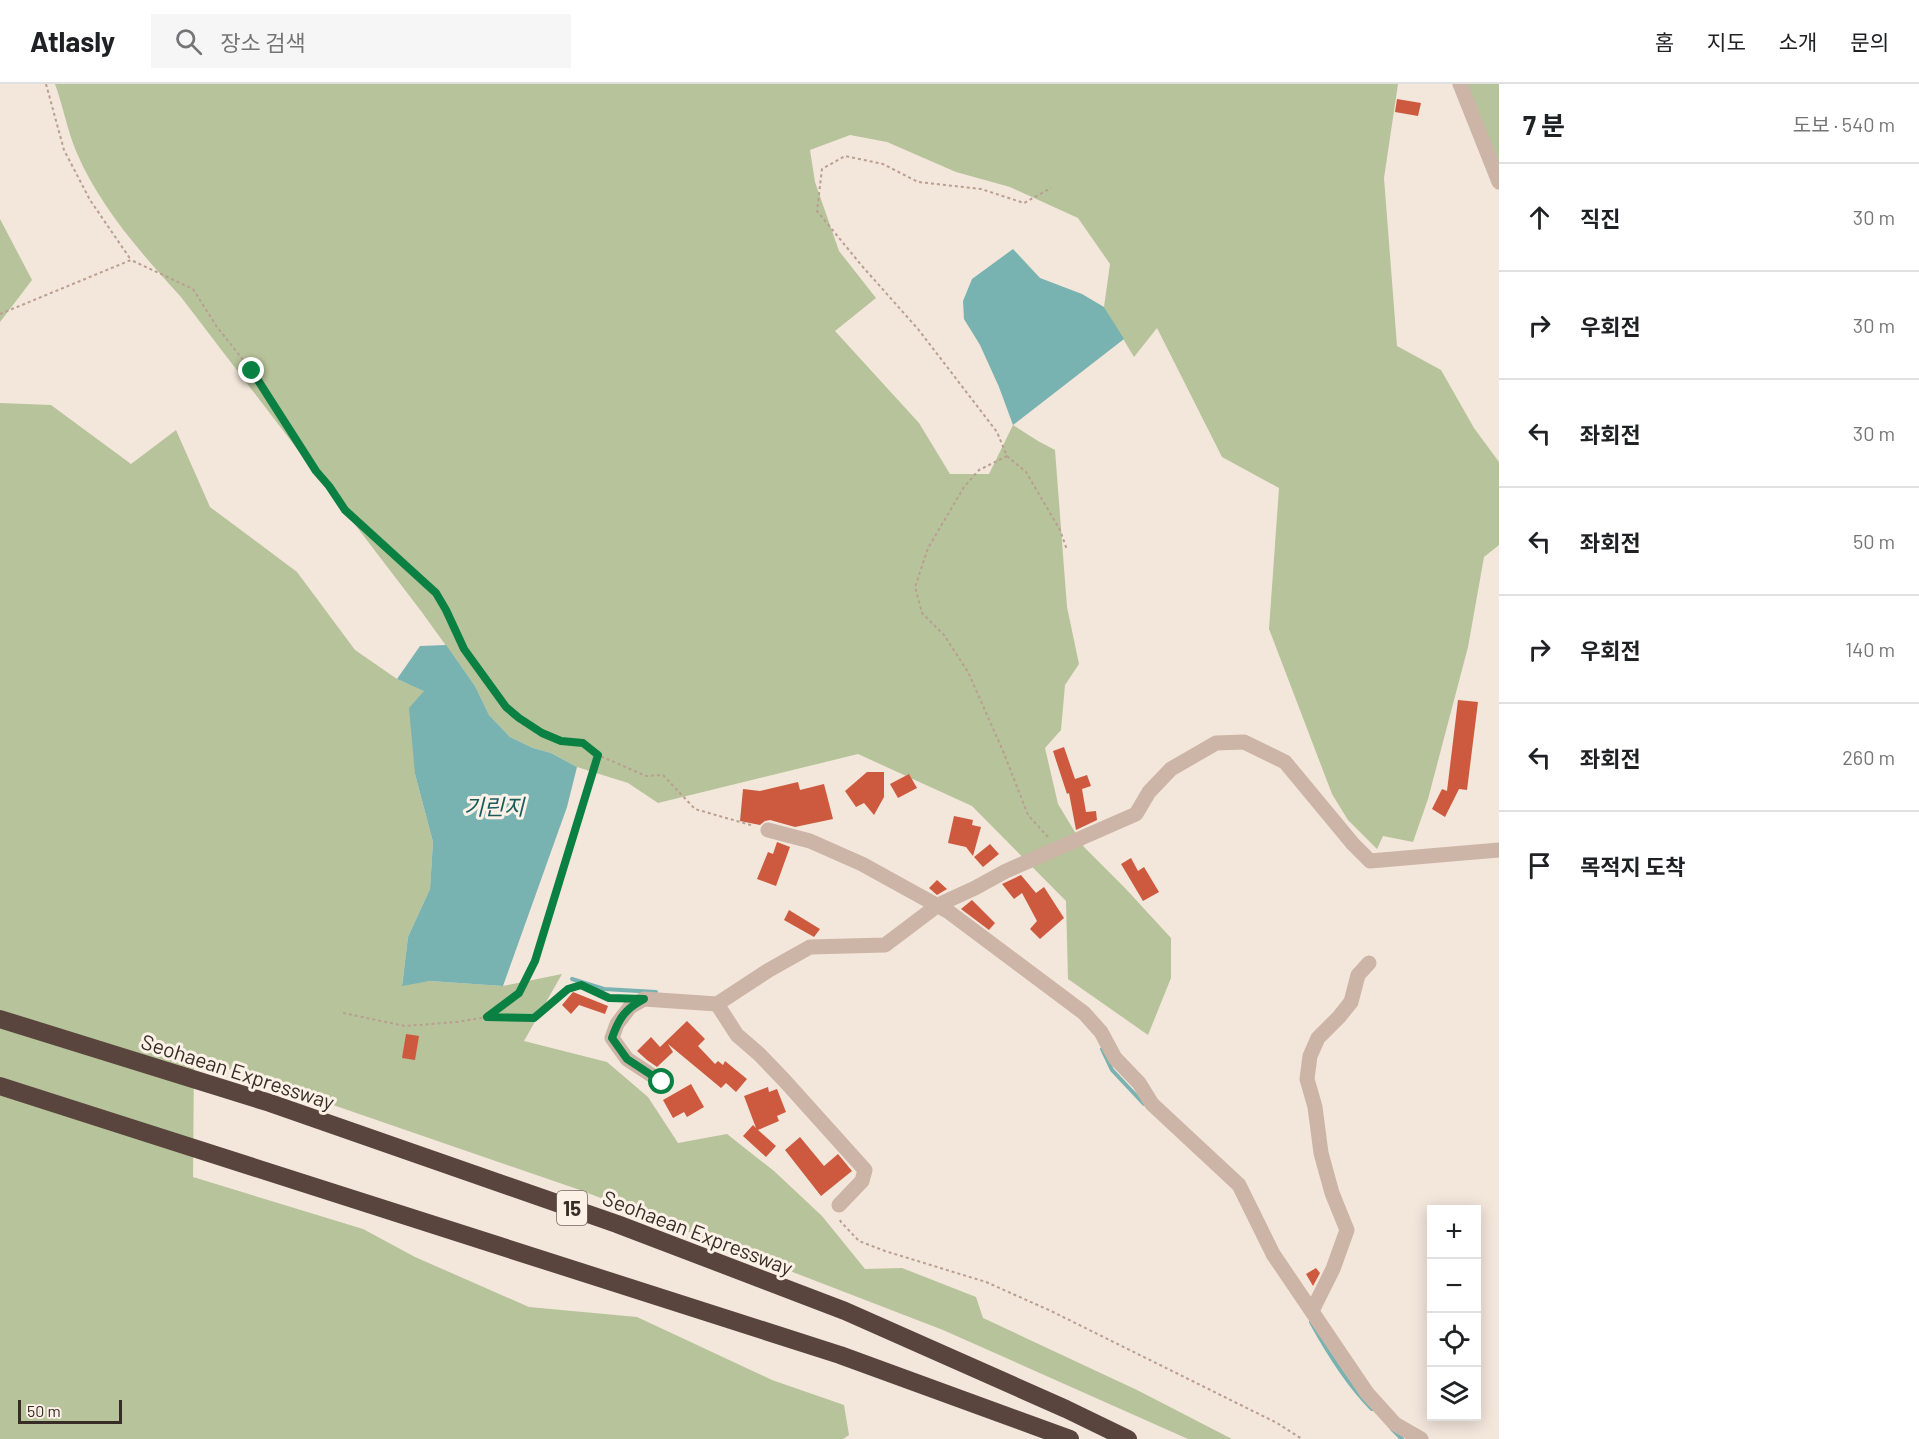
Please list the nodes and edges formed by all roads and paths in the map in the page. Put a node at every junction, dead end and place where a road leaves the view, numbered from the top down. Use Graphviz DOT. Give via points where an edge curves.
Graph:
graph roads {
  1 [pos="46,84"];
  2 [pos="1460,84"];
  3 [pos="1499,182"];
  4 [pos="1051,188"];
  5 [pos="131,260"];
  6 [pos="0,314"];
  7 [pos="1007,456"];
  8 [pos="1067,550"];
  9 [pos="598,755"];
  10 [pos="768,830"];
  11 [pos="1058,848"];
  12 [pos="1499,850"];
  13 [pos="938,905"];
  14 [pos="1369,963"];
  15 [pos="644,999"];
  16 [pos="717,1004"];
  17 [pos="343,1013"];
  18 [pos="487,1017"];
  19 [pos="0,1019"];
  20 [pos="662,1082"];
  21 [pos="0,1086"];
  22 [pos="839,1205"];
  23 [pos="1312,1311"];
  24 [pos="1070,1439"];
  25 [pos="1128,1439"];
  26 [pos="1302,1439"];
  27 [pos="1421,1439"];
  1 -- 5 [label="path" via="64,150 90,200"];
  2 -- 3 [label="street"];
  4 -- 7 [label="path" via="1024,202 981,189 918,182 883,164 845,156 822,169 818,211 925,338 997,432"];
  5 -- 6 [label="path"];
  5 -- 9 [label="path" via="193,289 345,510 436,593 464,649 506,707 542,733 561,741 583,743"];
  7 -- 8 [label="path" via="1026,472 1060,530"];
  7 -- 11 [label="path" via="979,470 964,487 928,548 915,587 922,613 944,634 968,672 1028,815"];
  9 -- 10 [label="path" via="646,776 663,776 695,809"];
  9 -- 18 [label="path" via="535,961 519,993"];
  10 -- 13 [label="street" via="810,841 852,859"];
  11 -- 12 [label="street" via="1136,814 1149,792 1171,769 1207,748 1216,743 1244,742 1285,762 1370,861"];
  11 -- 13 [label="street"];
  13 -- 16 [label="street" via="885,945 810,948"];
  13 -- 23 [label="street" via="1084,1013 1152,1104 1239,1185 1273,1254"];
  14 -- 23 [label="street" via="1358,975 1351,1002 1318,1038 1310,1056 1307,1079 1321,1153 1347,1230"];
  15 -- 16 [label="street"];
  15 -- 18 [label="path" via="609,998 581,985 568,989 534,1018"];
  15 -- 20 [label="street" via="630,1007 612,1038 627,1059"];
  16 -- 22 [label="street" via="737,1035 776,1071 866,1170"];
  17 -- 18 [label="path" via="405,1026"];
  19 -- 25 [label="highway, Seohaean Expressway / 15" via="270,1103 617,1224 845,1311"];
  21 -- 24 [label="highway" via="840,1355"];
  22 -- 26 [label="path" via="841,1222 859,1241 986,1282 1051,1311"];
  23 -- 27 [label="street" via="1366,1394 1395,1424"];
}
